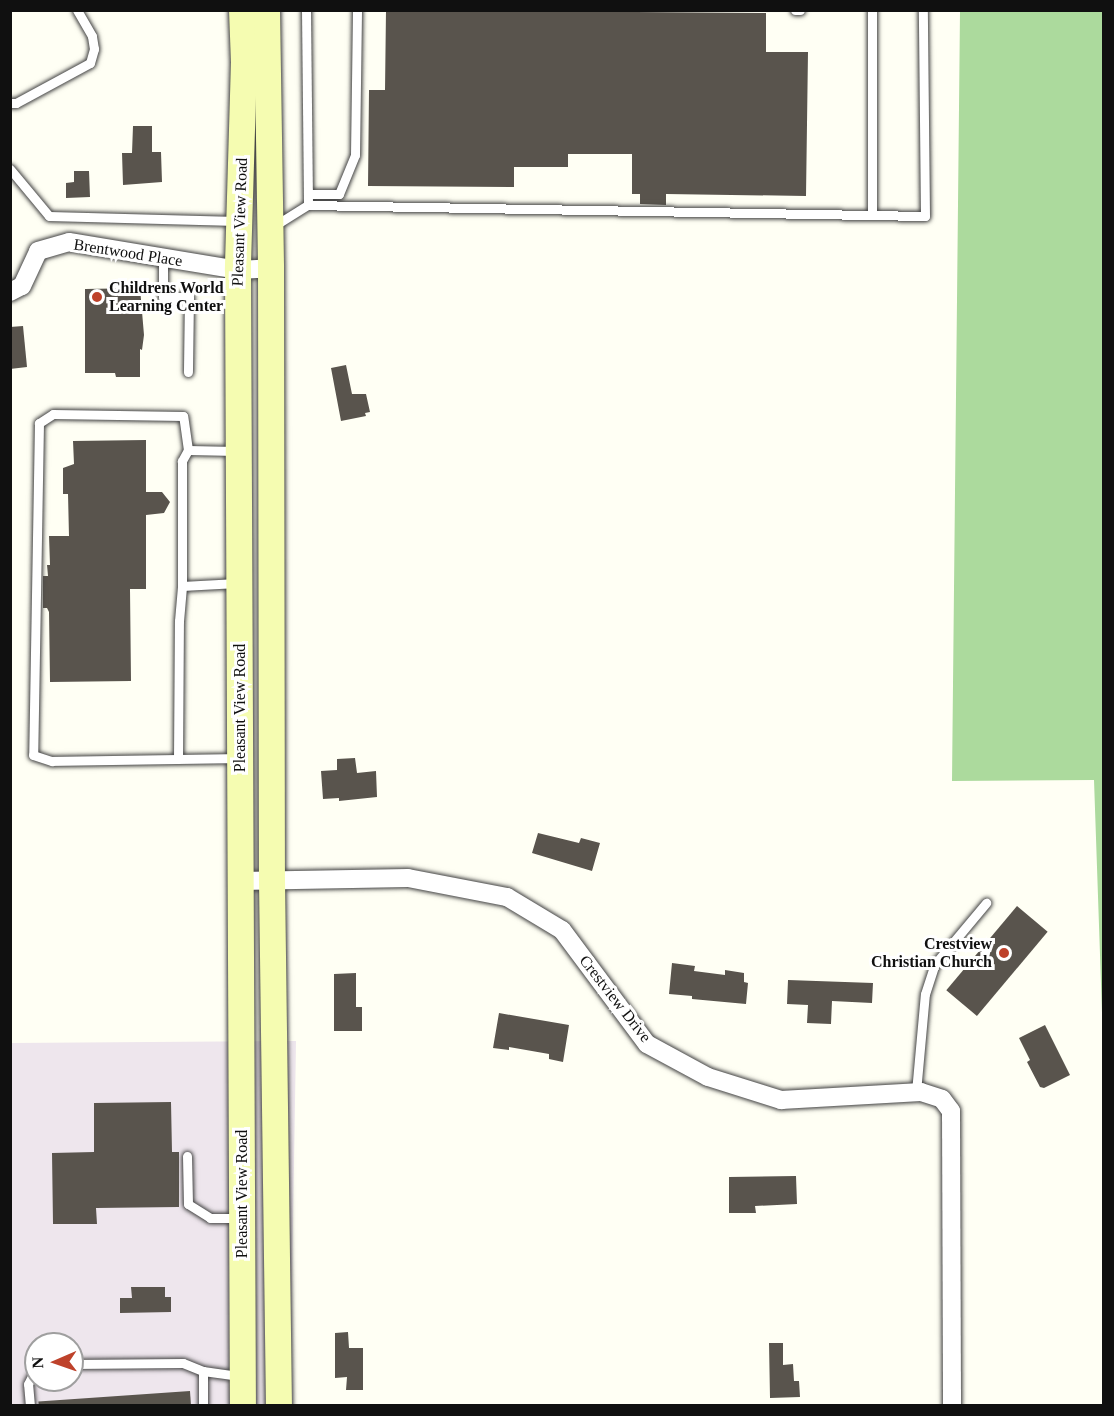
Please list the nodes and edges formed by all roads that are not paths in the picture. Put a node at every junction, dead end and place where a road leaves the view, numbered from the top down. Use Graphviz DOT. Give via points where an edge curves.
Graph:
graph roads {
  1 [pos="77,10"];
  2 [pos="242,10"];
  3 [pos="267,10"];
  4 [pos="306,10"];
  5 [pos="357,10"];
  6 [pos="795,10"];
  7 [pos="800,10"];
  8 [pos="872,10"];
  9 [pos="923,10"];
  10 [pos="10,103"];
  11 [pos="10,169"];
  12 [pos="308,194"];
  13 [pos="308,205"];
  14 [pos="872,215"];
  15 [pos="239,221"];
  16 [pos="270,228"];
  17 [pos="163,258"];
  18 [pos="271,268"];
  19 [pos="237,270"];
  20 [pos="10,292"];
  21 [pos="188,372"];
  22 [pos="188,450"];
  23 [pos="238,451"];
  24 [pos="239,583"];
  25 [pos="271,583"];
  26 [pos="182,586"];
  27 [pos="240,758"];
  28 [pos="178,759"];
  29 [pos="240,881"];
  30 [pos="272,881"];
  31 [pos="986,903"];
  32 [pos="916,1092"];
  33 [pos="187,1156"];
  34 [pos="242,1218"];
  35 [pos="84,1364"];
  36 [pos="203,1371"];
  37 [pos="243,1376"];
  38 [pos="203,1406"];
  39 [pos="243,1406"];
  40 [pos="279,1406"];
  41 [pos="952,1406"];
  1 -- 10 [label="lane" via="92,36 90,63"];
  2 -- 15 [label="main road, Pleasant View Road"];
  3 -- 16 [label="main road, Pleasant View Road"];
  4 -- 12 [label="lane"];
  5 -- 12 [label="lane" via="355,155 339,194"];
  6 -- 7 [label="lane"];
  8 -- 14 [label="lane"];
  9 -- 14 [label="lane" via="925,216"];
  11 -- 15 [label="lane" via="49,216"];
  12 -- 13 [label="lane"];
  13 -- 14 [label="lane"];
  13 -- 16 [label="lane"];
  15 -- 19 [label="main road, Pleasant View Road"];
  16 -- 18 [label="main road, Pleasant View Road"];
  17 -- 19 [label="street, Brentwood Place"];
  17 -- 20 [label="street, Brentwood Place" via="69,242 38,251 22,286"];
  17 -- 21 [label="lane" via="163,297 189,297"];
  18 -- 19 [label="street, Brentwood Place"];
  18 -- 25 [label="main road, Pleasant View Road"];
  19 -- 23 [label="main road, Pleasant View Road"];
  22 -- 23 [label="lane"];
  22 -- 26 [label="lane" via="182,461"];
  22 -- 28 [label="lane" via="183,416 53,414 39,423 33,754 52,760"];
  23 -- 24 [label="main road, Pleasant View Road"];
  24 -- 25 [label="main road"];
  24 -- 26 [label="lane"];
  24 -- 27 [label="main road, Pleasant View Road"];
  25 -- 30 [label="main road, Pleasant View Road"];
  26 -- 28 [label="lane" via="178,621"];
  27 -- 28 [label="lane"];
  27 -- 29 [label="main road, Pleasant View Road"];
  29 -- 30 [label="street, Crestview Drive"];
  29 -- 34 [label="main road, Pleasant View Road"];
  30 -- 32 [label="street, Crestview Drive" via="408,878 507,897 562,930 647,1044 708,1077 781,1100"];
  30 -- 40 [label="main road, Pleasant View Road"];
  31 -- 32 [label="lane" via="935,964 925,994"];
  32 -- 41 [label="street, Crestview Drive" via="942,1099 951,1111"];
  33 -- 34 [label="lane" via="188,1204 210,1218"];
  34 -- 37 [label="main road, Pleasant View Road"];
  35 -- 36 [label="lane" via="183,1363"];
  36 -- 37 [label="lane"];
  36 -- 38 [label="lane"];
  37 -- 39 [label="main road, Pleasant View Road"];
}
